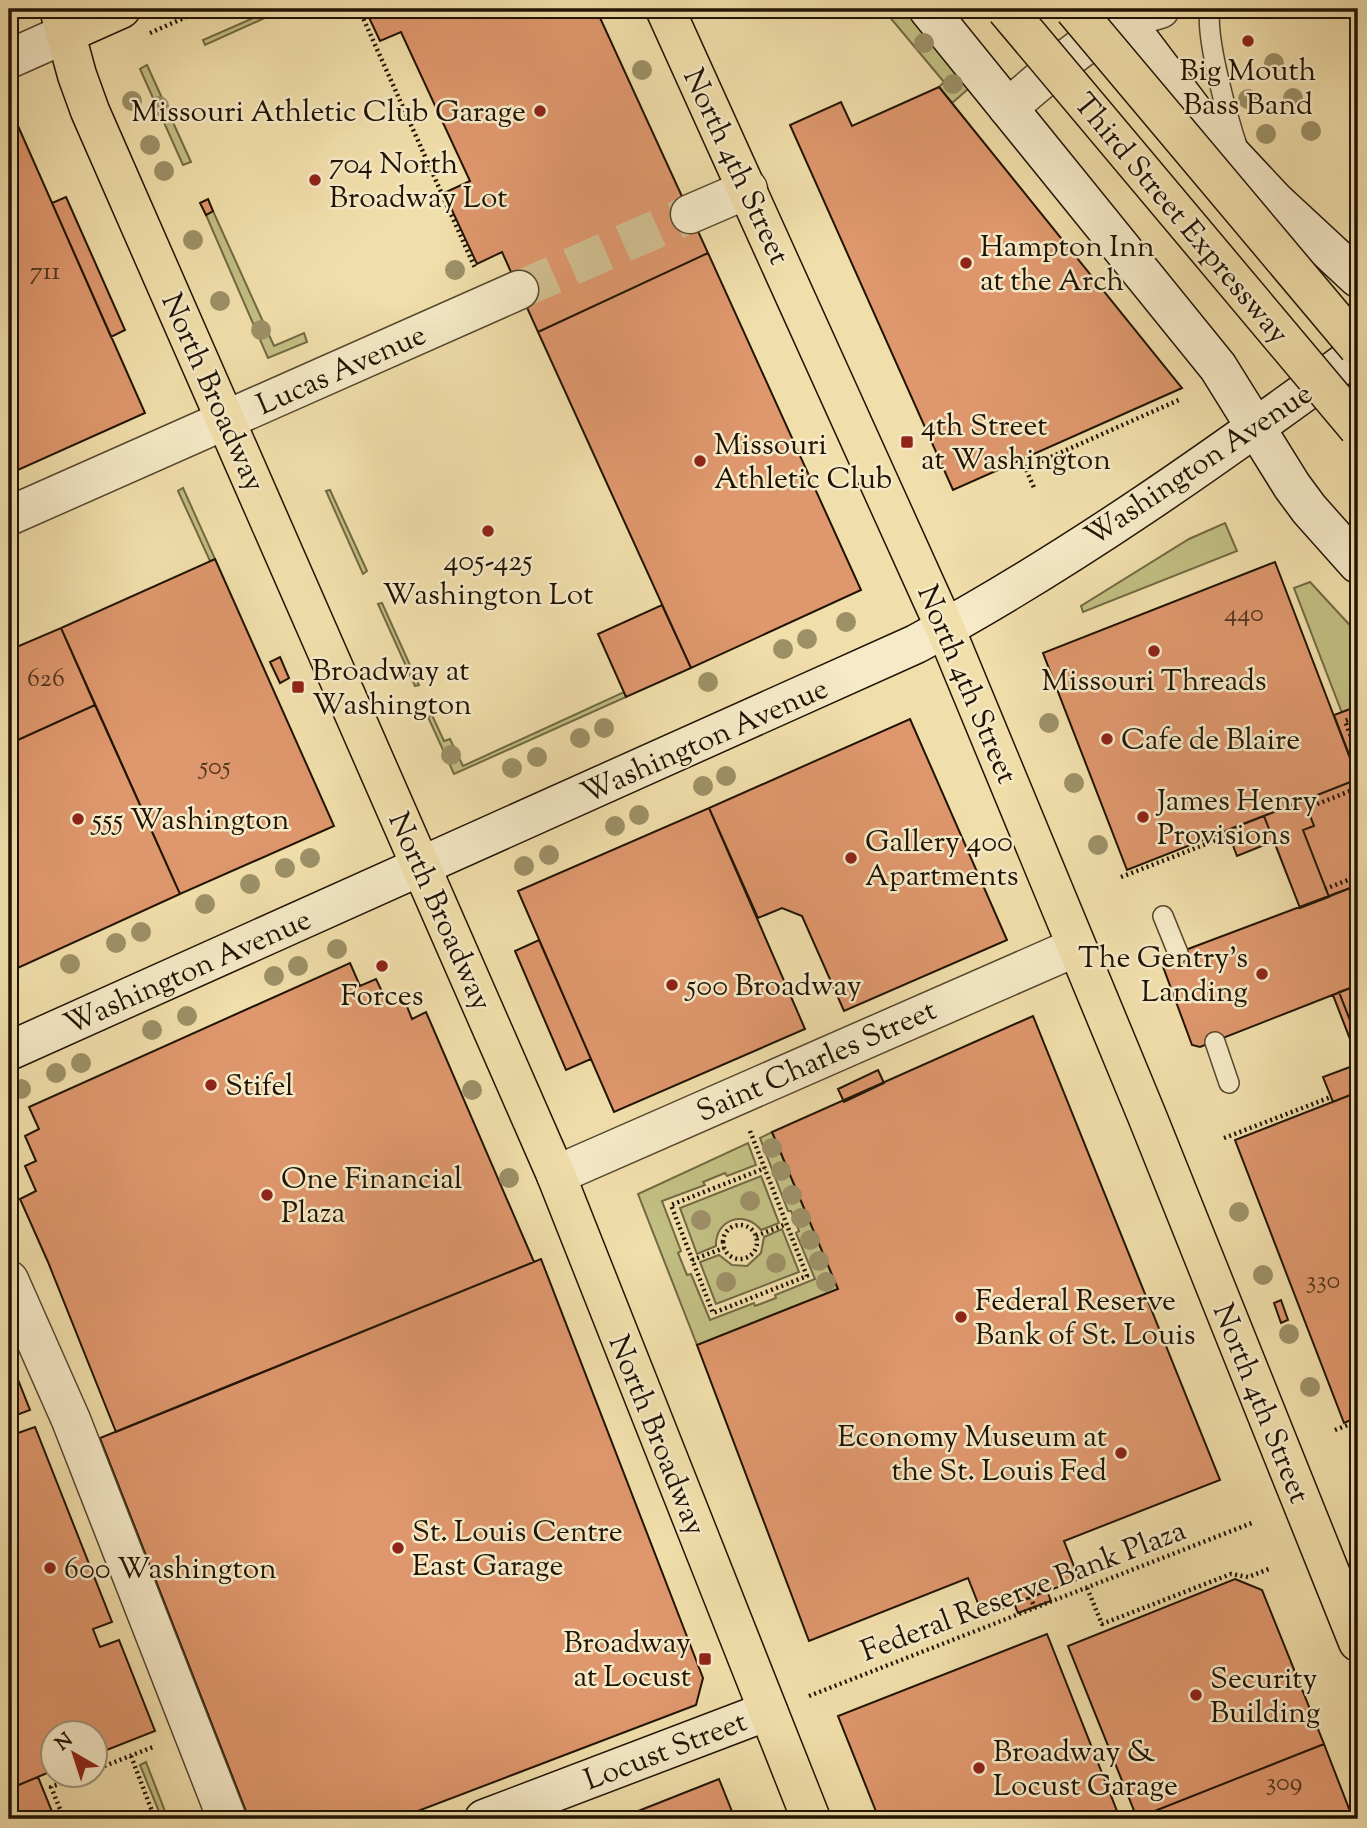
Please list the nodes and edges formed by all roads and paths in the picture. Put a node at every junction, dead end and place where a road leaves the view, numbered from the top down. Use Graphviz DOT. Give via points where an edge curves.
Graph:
graph roads {
  1 [pos="204,9"];
  2 [pos="359,9"];
  3 [pos="665,9"];
  4 [pos="928,9"];
  5 [pos="1006,9"];
  6 [pos="1074,9"];
  7 [pos="1210,9"];
  8 [pos="1134,13"];
  9 [pos="62,21"];
  10 [pos="135,21"];
  11 [pos="9,59"];
  12 [pos="1008,108"];
  13 [pos="1250,176"];
  14 [pos="747,189"];
  15 [pos="690,214"];
  16 [pos="477,272"];
  17 [pos="1358,278"];
  18 [pos="519,290"];
  19 [pos="1358,350"];
  20 [pos="1181,399"];
  21 [pos="227,420"];
  22 [pos="1256,428"];
  23 [pos="1358,428"];
  24 [pos="1022,460"];
  25 [pos="1026,468"];
  26 [pos="1035,490"];
  27 [pos="9,516"];
  28 [pos="1358,564"];
  29 [pos="945,628"];
  30 [pos="1358,716"];
  31 [pos="1358,755"];
  32 [pos="1358,788"];
  33 [pos="1307,808"];
  34 [pos="1229,835"];
  35 [pos="421,866"];
  36 [pos="1358,876"];
  37 [pos="1121,877"];
  38 [pos="1325,889"];
  39 [pos="1163,916"];
  40 [pos="1076,947"];
  41 [pos="1178,953"];
  42 [pos="1215,1042"];
  43 [pos="9,1051"];
  44 [pos="1229,1083"];
  45 [pos="1331,1097"];
  46 [pos="1224,1138"];
  47 [pos="755,1143"];
  48 [pos="765,1168"];
  49 [pos="556,1175"];
  50 [pos="786,1224"];
  51 [pos="756,1236"];
  52 [pos="723,1248"];
  53 [pos="692,1260"];
  54 [pos="9,1280"];
  55 [pos="1358,1421"];
  56 [pos="1335,1430"];
  57 [pos="1252,1523"];
  58 [pos="1269,1569"];
  59 [pos="1087,1588"];
  60 [pos="1030,1597"];
  61 [pos="1035,1608"];
  62 [pos="1358,1642"];
  63 [pos="809,1696"];
  64 [pos="768,1711"];
  65 [pos="153,1747"];
  66 [pos="131,1756"];
  67 [pos="108,1765"];
  68 [pos="52,1790"];
  69 [pos="64,1819"];
  70 [pos="155,1819"];
  71 [pos="227,1819"];
  72 [pos="484,1819"];
  73 [pos="811,1819"];
  1 -- 10 [label="path"];
  2 -- 16 [label="path"];
  3 -- 14 [label="main road, North 4th Street"];
  4 -- 12 [label="street"];
  5 -- 23 [label="main road, Third Street Expressway, bridge"];
  6 -- 19 [label="main road, Third Street Expressway, bridge"];
  7 -- 13 [label="lane" via="1209,29 1229,123"];
  8 -- 12 [label="street" via="1088,43"];
  8 -- 13 [label="street" via="1203,124"];
  9 -- 10 [label="main road"];
  9 -- 11 [label="street"];
  9 -- 21 [label="main road, North Broadway" via="90,111"];
  12 -- 22 [label="street" via="1218,367"];
  13 -- 17 [label="street"];
  14 -- 15 [label="street"];
  14 -- 29 [label="main road, North 4th Street"];
  18 -- 21 [label="street, Lucas Avenue"];
  19 -- 22 [label="street, Washington Avenue"];
  20 -- 25 [label="path"];
  21 -- 27 [label="street, Lucas Avenue"];
  21 -- 35 [label="main road, North Broadway"];
  22 -- 28 [label="street" via="1308,509"];
  22 -- 29 [label="street, Washington Avenue"];
  24 -- 25 [label="path"];
  25 -- 26 [label="path"];
  29 -- 35 [label="street, Washington Avenue"];
  29 -- 40 [label="main road, North 4th Street"];
  30 -- 31 [label="path" via="1345,721"];
  32 -- 33 [label="path"];
  34 -- 37 [label="path"];
  35 -- 43 [label="street, Washington Avenue"];
  35 -- 49 [label="main road, North Broadway"];
  36 -- 38 [label="path"];
  39 -- 41 [label="lane"];
  40 -- 49 [label="street, Saint Charles Street"];
  40 -- 62 [label="main road, North 4th Street"];
  42 -- 44 [label="lane"];
  45 -- 46 [label="path"];
  47 -- 48 [label="path"];
  48 -- 50 [label="path"];
  48 -- 53 [label="path" via="671,1205"];
  49 -- 64 [label="main road, North Broadway"];
  50 -- 51 [label="path"];
  50 -- 53 [label="path" via="807,1276 737,1304 713,1313"];
  51 -- 52 [label="path" via="748,1227 736,1225 724,1236"];
  51 -- 52 [label="path" via="754,1251 746,1258 736,1259"];
  52 -- 53 [label="path"];
  54 -- 71 [label="street" via="76,1432"];
  55 -- 56 [label="path"];
  57 -- 59 [label="path, Federal Reserve Bank Plaza"];
  58 -- 59 [label="path" via="1248,1577 1231,1574 1102,1624"];
  59 -- 61 [label="path, Federal Reserve Bank Plaza"];
  60 -- 61 [label="path"];
  61 -- 63 [label="path, Federal Reserve Bank Plaza"];
  64 -- 72 [label="street, Locust Street"];
  64 -- 73 [label="main road, North Broadway"];
  65 -- 66 [label="path"];
  66 -- 67 [label="path"];
  66 -- 70 [label="path"];
  68 -- 69 [label="path"];
}
